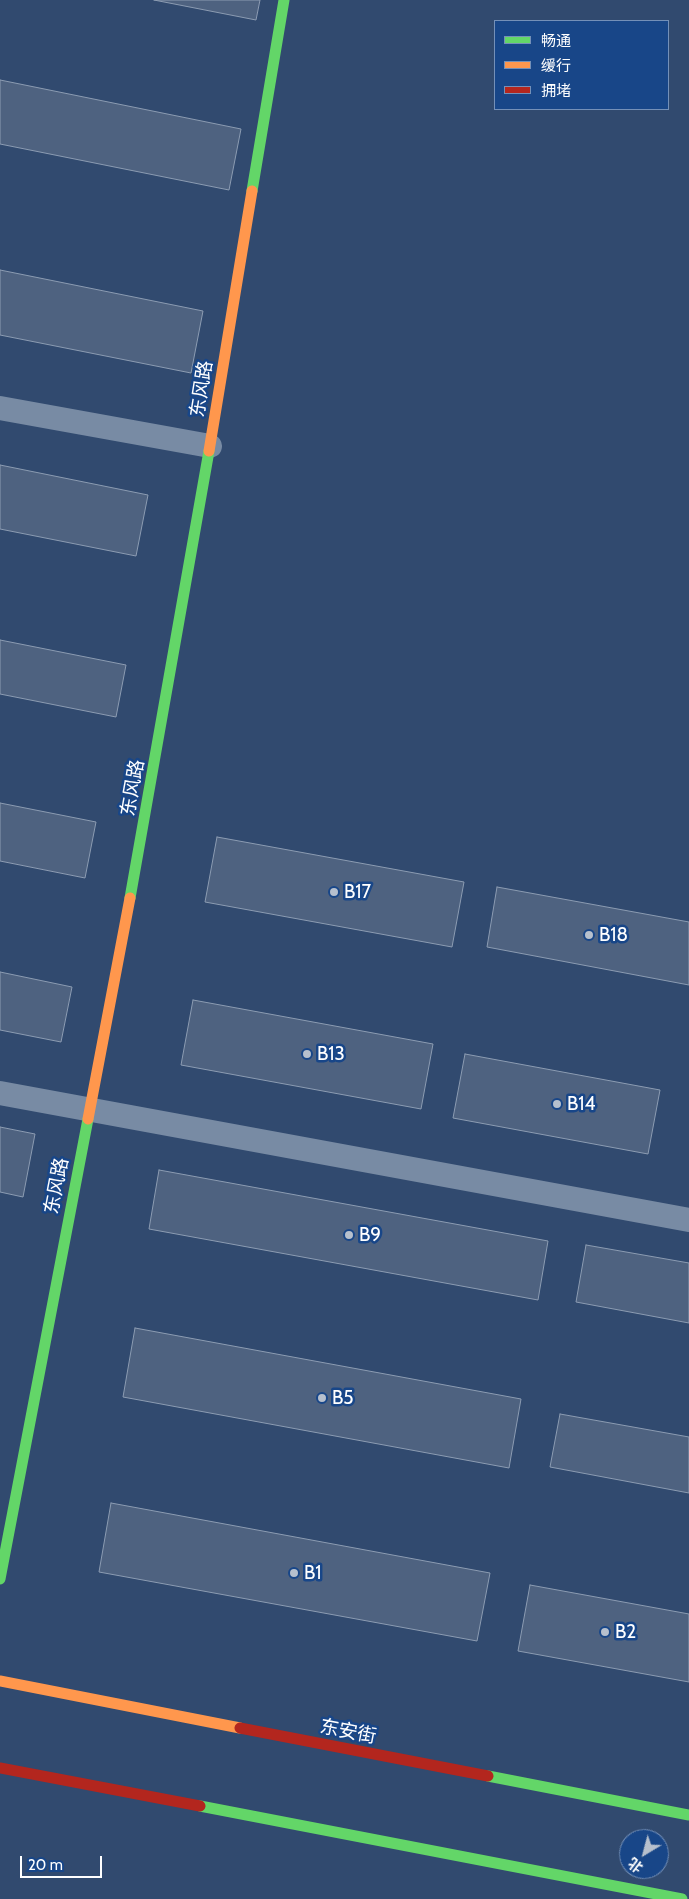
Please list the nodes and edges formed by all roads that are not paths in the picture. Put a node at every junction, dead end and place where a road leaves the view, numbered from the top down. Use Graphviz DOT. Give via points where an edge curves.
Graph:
graph roads {
  1 [pos="284,0"];
  2 [pos="0,408"];
  3 [pos="210,446"];
  4 [pos="0,1093"];
  5 [pos="89,1110"];
  6 [pos="689,1220"];
  7 [pos="0,1580"];
  8 [pos="0,1681"];
  9 [pos="0,1768"];
  10 [pos="689,1815"];
  11 [pos="682,1899"];
  1 -- 3 [label="street, 东风路"];
  2 -- 3 [label="street"];
  3 -- 5 [label="street, 东风路" via="145,820"];
  4 -- 5 [label="street"];
  5 -- 6 [label="street"];
  5 -- 7 [label="street, 东风路"];
  8 -- 10 [label="street, 东安街"];
  9 -- 11 [label="street"];
}
